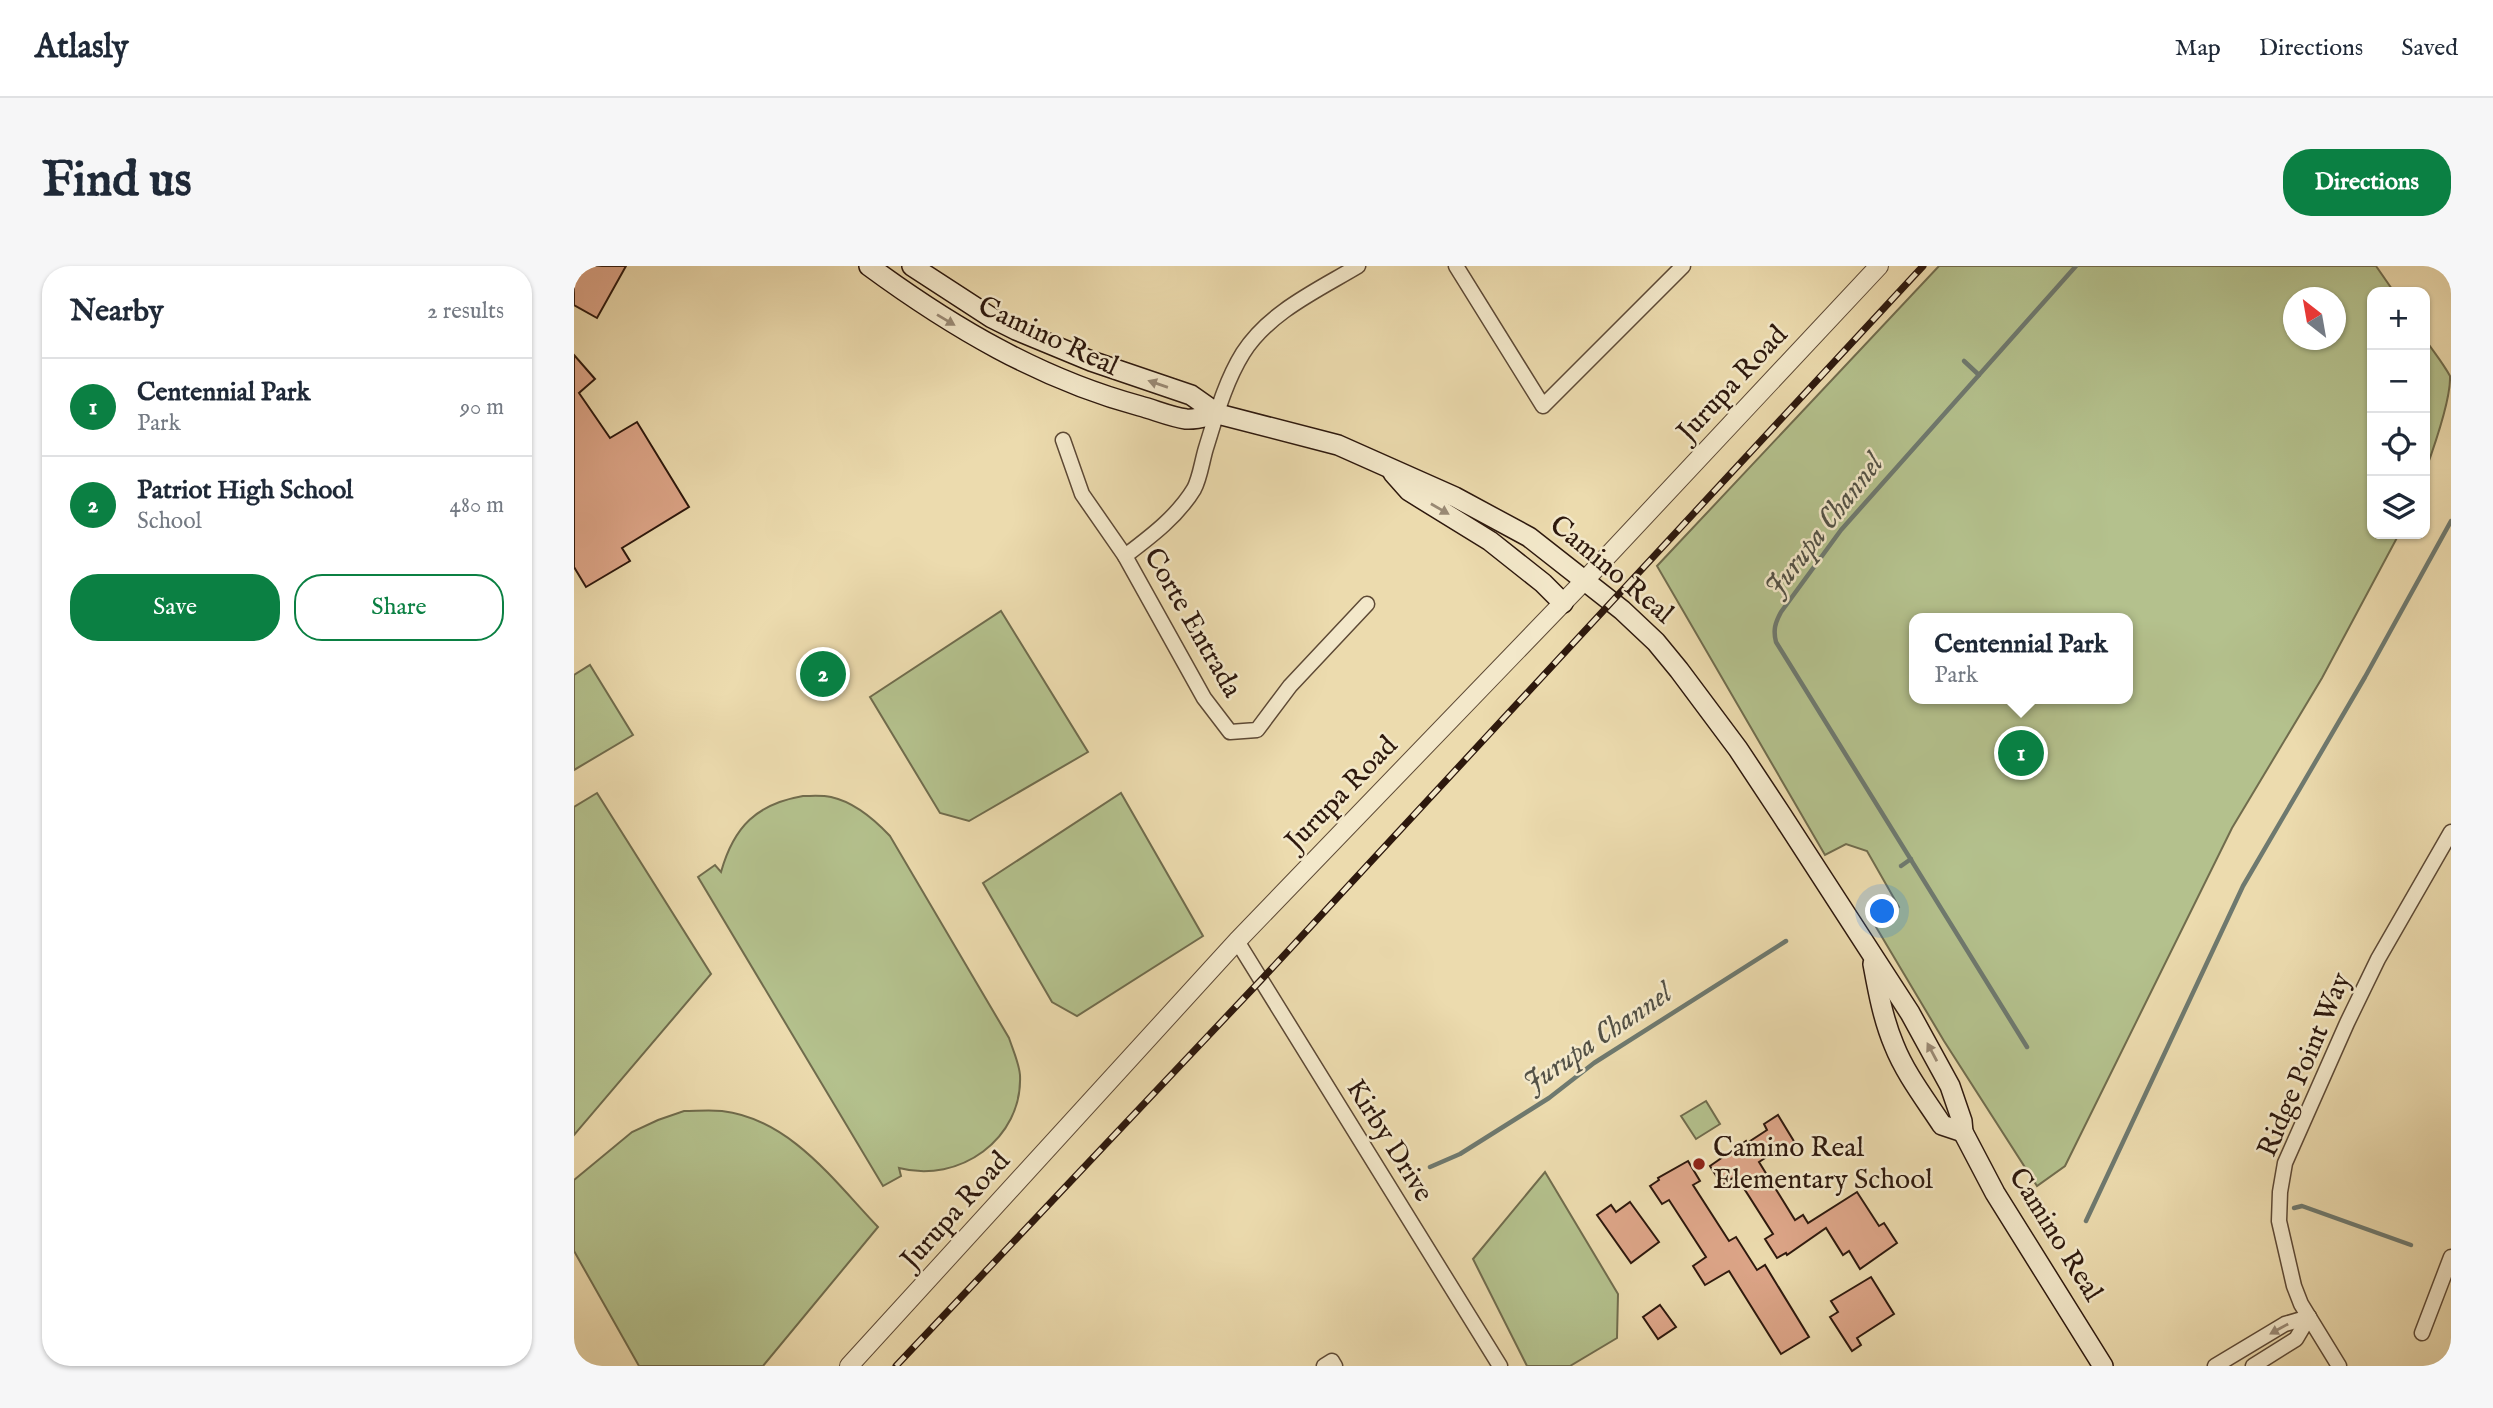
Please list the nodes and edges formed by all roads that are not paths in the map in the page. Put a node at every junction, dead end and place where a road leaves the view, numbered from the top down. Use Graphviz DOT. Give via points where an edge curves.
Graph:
graph roads {
  1 [pos="869,266"];
  2 [pos="912,266"];
  3 [pos="1358,266"];
  4 [pos="1456,266"];
  5 [pos="1683,266"];
  6 [pos="1879,266"];
  7 [pos="1218,414"];
  8 [pos="1063,440"];
  9 [pos="1388,467"];
  10 [pos="1125,556"];
  11 [pos="1585,580"];
  12 [pos="1563,603"];
  13 [pos="1367,604"];
  14 [pos="2451,832"];
  15 [pos="1237,941"];
  16 [pos="1872,956"];
  17 [pos="1962,1132"];
  18 [pos="2451,1257"];
  19 [pos="2309,1317"];
  20 [pos="2422,1333"];
  21 [pos="849,1366"];
  22 [pos="1324,1366"];
  23 [pos="1335,1366"];
  24 [pos="1500,1366"];
  25 [pos="2103,1366"];
  26 [pos="2216,1366"];
  27 [pos="2253,1366"];
  28 [pos="2339,1366"];
  1 -- 7 [label="main road, Camino Real, one-way" via="938,315 1042,371 1189,420"];
  7 -- 2 [label="main road, Camino Real, one-way" via="1191,395 1016,330"];
  3 -- 7 [label="street" via="1261,331 1231,375"];
  4 -- 5 [label="street" via="1542,407"];
  6 -- 11 [label="street, Jurupa Road"];
  7 -- 9 [label="main road, Camino Real" via="1338,445"];
  7 -- 10 [label="street" via="1195,488 1160,530"];
  8 -- 10 [label="street, Corte Entrada" via="1082,494"];
  9 -- 11 [label="main road, Camino Real" via="1505,523"];
  9 -- 12 [label="main road, one-way" via="1409,491 1490,541"];
  10 -- 13 [label="street, Corte Entrada" via="1204,698 1230,732 1257,730 1290,686"];
  11 -- 12 [label="street, Jurupa Road"];
  11 -- 16 [label="main road, Camino Real" via="1631,618 1679,670 1738,749"];
  12 -- 15 [label="street, Jurupa Road"];
  14 -- 19 [label="street, Ridge Point Way" via="2378,959 2286,1163 2279,1221 2294,1286"];
  15 -- 21 [label="street, Jurupa Road"];
  15 -- 24 [label="street, Kirby Drive"];
  17 -- 16 [label="main road, Camino Real, one-way" via="1950,1086"];
  16 -- 17 [label="main road, Camino Real" via="1894,1045 1942,1125"];
  17 -- 25 [label="main road, Camino Real" via="1994,1193"];
  18 -- 20 [label="street"];
  19 -- 26 [label="street, one-way" via="2286,1324"];
  19 -- 27 [label="street" via="2296,1339"];
  19 -- 28 [label="street, Ridge Point Way"];
  22 -- 23 [label="street" via="1332,1361"];
}
